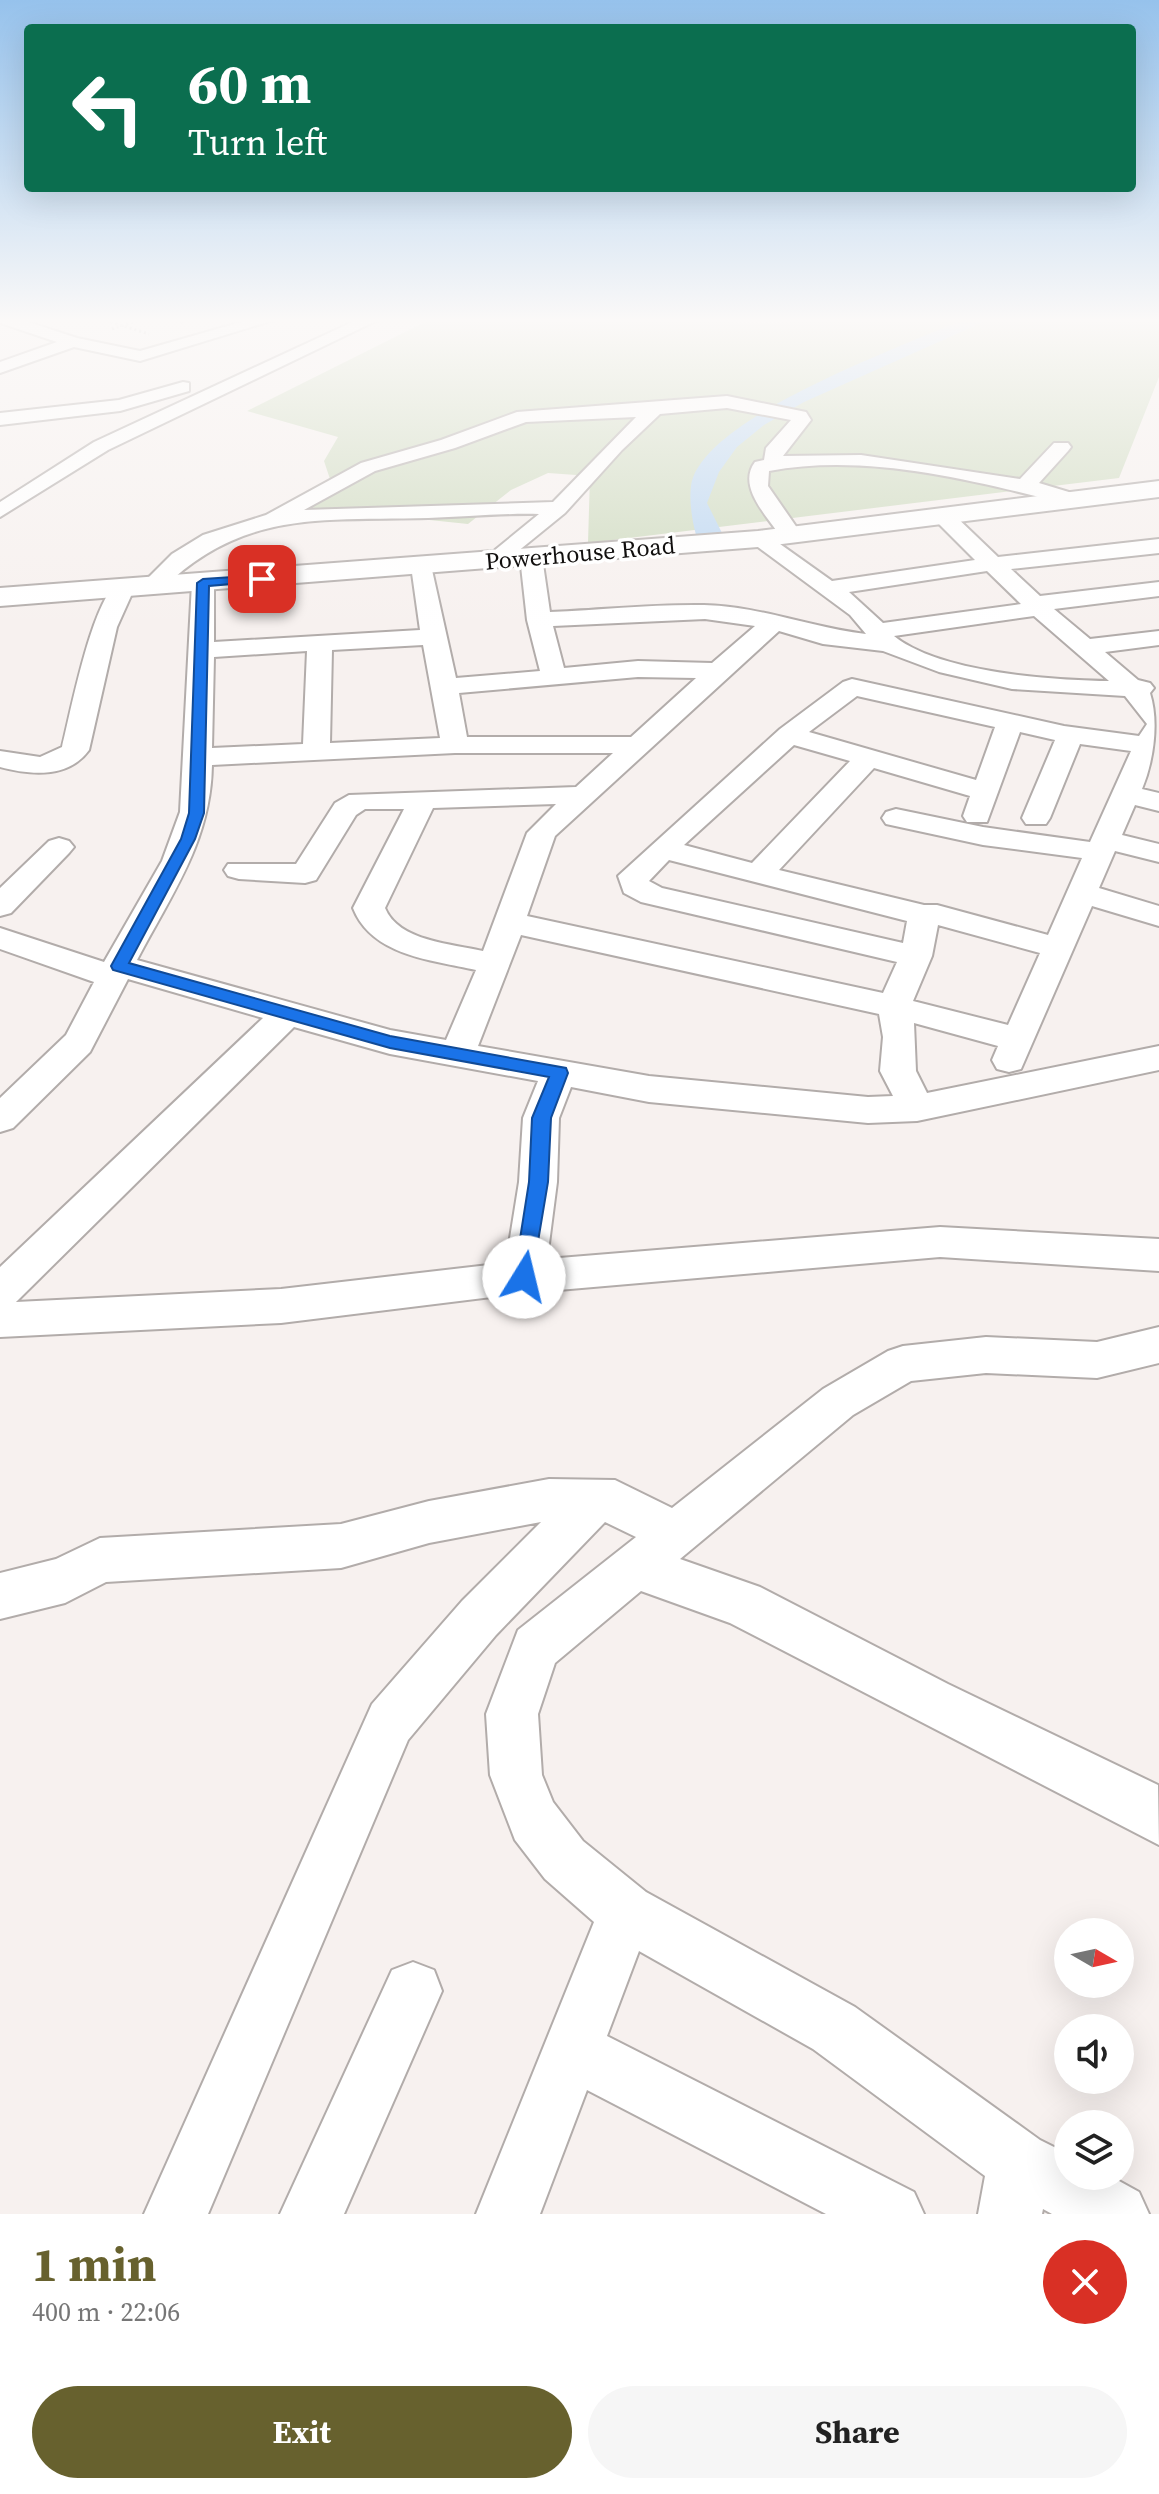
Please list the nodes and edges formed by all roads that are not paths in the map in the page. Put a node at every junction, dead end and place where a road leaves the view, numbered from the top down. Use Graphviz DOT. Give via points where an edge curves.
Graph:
graph roads {
  1 [pos="27,422"];
  2 [pos="151,422"];
  3 [pos="504,422"];
  4 [pos="641,422"];
  5 [pos="800,422"];
  6 [pos="0,440"];
  7 [pos="1061,447"];
  8 [pos="774,463"];
  9 [pos="1026,485"];
  10 [pos="1159,489"];
  11 [pos="1075,500"];
  12 [pos="558,509"];
  13 [pos="0,511"];
  14 [pos="276,516"];
  15 [pos="942,516"];
  16 [pos="791,535"];
  17 [pos="752,539"];
  18 [pos="1159,546"];
  19 [pos="520,558"];
  20 [pos="991,564"];
  21 [pos="422,566"];
  22 [pos="203,583"];
  23 [pos="152,586"];
  24 [pos="123,587"];
  25 [pos="826,589"];
  26 [pos="1159,589"];
  27 [pos="0,597"];
  28 [pos="1037,606"];
  29 [pos="539,620"];
  30 [pos="775,622"];
  31 [pos="433,637"];
  32 [pos="1159,638"];
  33 [pos="887,641"];
  34 [pos="320,643"];
  35 [pos="1083,647"];
  36 [pos="202,650"];
  37 [pos="718,671"];
  38 [pos="554,677"];
  39 [pos="445,687"];
  40 [pos="852,687"];
  41 [pos="1152,706"];
  42 [pos="1010,723"];
  43 [pos="789,735"];
  44 [pos="1070,735"];
  45 [pos="455,745"];
  46 [pos="639,745"];
  47 [pos="316,752"];
  48 [pos="198,757"];
  49 [pos="0,759"];
  50 [pos="867,760"];
  51 [pos="986,792"];
  52 [pos="1125,794"];
  53 [pos="584,795"];
  54 [pos="423,800"];
  55 [pos="1159,802"];
  56 [pos="896,818"];
  57 [pos="1036,818"];
  58 [pos="971,833"];
  59 [pos="1102,846"];
  60 [pos="59,847"];
  61 [pos="663,849"];
  62 [pos="1159,853"];
  63 [pos="239,870"];
  64 [pos="758,874"];
  65 [pos="1082,893"];
  66 [pos="0,906"];
  67 [pos="924,915"];
  68 [pos="1159,916"];
  69 [pos="510,923"];
  70 [pos="0,938"];
  71 [pos="1058,948"];
  72 [pos="916,956"];
  73 [pos="494,964"];
  74 [pos="116,972"];
  75 [pos="894,1007"];
  76 [pos="288,1013"];
  77 [pos="1018,1039"];
  78 [pos="457,1054"];
  79 [pos="1159,1058"];
  80 [pos="559,1073"];
  81 [pos="995,1092"];
  82 [pos="917,1108"];
  83 [pos="0,1119"];
  84 [pos="1159,1255"];
  85 [pos="524,1277"];
  86 [pos="0,1292"];
  87 [pos="0,1320"];
  88 [pos="1159,1345"];
  89 [pos="632,1512"];
  90 [pos="634,1566"];
  91 [pos="0,1596"];
  92 [pos="1159,1818"];
  93 [pos="626,1912"];
  94 [pos="413,1991"];
  95 [pos="574,2051"];
  96 [pos="1014,2188"];
  97 [pos="176,2214"];
  98 [pos="312,2214"];
  99 [pos="508,2214"];
  100 [pos="892,2214"];
  101 [pos="1117,2214"];
  1 -- 6 [label="street"];
  2 -- 13 [label="street" via="101,446"];
  3 -- 14 [label="street" via="368,467"];
  4 -- 12 [label="street"];
  5 -- 8 [label="street" via="773,452"];
  7 -- 9 [label="street"];
  8 -- 9 [label="street" via="885,463"];
  8 -- 16 [label="street" via="759,470 758,486"];
  9 -- 11 [label="street"];
  10 -- 11 [label="main road, Powerhouse Road"];
  11 -- 15 [label="main road, Powerhouse Road"];
  12 -- 14 [label="street"];
  12 -- 19 [label="street" via="506,550"];
  14 -- 23 [label="street" via="193,549 170,564"];
  15 -- 16 [label="main road, Powerhouse Road"];
  15 -- 20 [label="street"];
  16 -- 17 [label="main road, Powerhouse Road"];
  17 -- 19 [label="main road, Powerhouse Road"];
  17 -- 25 [label="street"];
  18 -- 20 [label="street"];
  19 -- 21 [label="main road, Powerhouse Road"];
  19 -- 29 [label="street"];
  20 -- 25 [label="street"];
  20 -- 28 [label="street"];
  21 -- 22 [label="main road, Powerhouse Road"];
  21 -- 31 [label="street"];
  22 -- 23 [label="main road, Powerhouse Road"];
  22 -- 36 [label="street"];
  23 -- 24 [label="main road, Powerhouse Road"];
  24 -- 27 [label="main road, Powerhouse Road"];
  24 -- 49 [label="street" via="105,627 75,750 52,765 34,767"];
  25 -- 33 [label="street" via="858,610"];
  26 -- 28 [label="street"];
  28 -- 33 [label="street"];
  28 -- 35 [label="street"];
  29 -- 30 [label="street" via="705,612"];
  29 -- 38 [label="street"];
  30 -- 33 [label="street" via="823,637"];
  30 -- 37 [label="street"];
  31 -- 34 [label="street"];
  31 -- 39 [label="street"];
  32 -- 35 [label="street"];
  33 -- 40 [label="street"];
  33 -- 41 [label="street" via="915,658 985,678"];
  34 -- 36 [label="street"];
  34 -- 47 [label="street"];
  35 -- 41 [label="street"];
  36 -- 48 [label="street"];
  37 -- 38 [label="street" via="638,669"];
  37 -- 46 [label="street"];
  38 -- 39 [label="street"];
  39 -- 45 [label="street"];
  40 -- 42 [label="street"];
  40 -- 43 [label="street"];
  41 -- 44 [label="street"];
  41 -- 52 [label="street"];
  42 -- 44 [label="street"];
  42 -- 51 [label="street"];
  43 -- 50 [label="street"];
  43 -- 61 [label="street"];
  44 -- 57 [label="street"];
  45 -- 46 [label="street"];
  45 -- 47 [label="street"];
  46 -- 53 [label="street"];
  47 -- 48 [label="street"];
  48 -- 74 [label="street" via="196,813 188,839"];
  50 -- 51 [label="street"];
  50 -- 64 [label="street"];
  51 -- 58 [label="street"];
  52 -- 55 [label="street"];
  52 -- 59 [label="street"];
  53 -- 54 [label="street"];
  53 -- 69 [label="street" via="542,833"];
  54 -- 63 [label="street" via="359,801 345,809 305,874"];
  54 -- 73 [label="street" via="369,908 374,921 405,940"];
  56 -- 58 [label="street"];
  58 -- 59 [label="street"];
  59 -- 62 [label="street"];
  59 -- 65 [label="street"];
  60 -- 66 [label="street"];
  61 -- 64 [label="street"];
  61 -- 72 [label="street" via="633,876 635,886 652,895"];
  64 -- 67 [label="street"];
  65 -- 68 [label="street"];
  65 -- 71 [label="street"];
  67 -- 71 [label="street"];
  67 -- 72 [label="street"];
  69 -- 73 [label="street"];
  69 -- 75 [label="street"];
  70 -- 74 [label="street"];
  71 -- 77 [label="street"];
  72 -- 75 [label="street"];
  73 -- 78 [label="street"];
  74 -- 76 [label="street"];
  74 -- 83 [label="street" via="100,1011 72,1051"];
  75 -- 77 [label="street"];
  75 -- 82 [label="street" via="900,1037 898,1071"];
  76 -- 78 [label="street" via="390,1042"];
  76 -- 86 [label="street"];
  77 -- 81 [label="street"];
  78 -- 80 [label="street"];
  79 -- 81 [label="street"];
  80 -- 82 [label="street" via="649,1089 868,1110"];
  80 -- 85 [label="street" via="541,1118"];
  81 -- 82 [label="street"];
  84 -- 85 [label="street" via="940,1242"];
  85 -- 87 [label="street" via="281,1306"];
  88 -- 89 [label="street" via="1097,1360 986,1355 903,1364"];
  89 -- 90 [label="street"];
  89 -- 91 [label="street" via="549,1500 429,1522 341,1546 100,1560 65,1580"];
  89 -- 97 [label="street" via="479,1618 390,1722"];
  90 -- 92 [label="street" via="743,1604"];
  90 -- 93 [label="street" via="535,1647 512,1714 516,1775 534,1821 564,1860"];
  93 -- 95 [label="street"];
  93 -- 96 [label="street" via="834,2028"];
  94 -- 98 [label="street"];
  95 -- 99 [label="street"];
  95 -- 100 [label="street"];
  96 -- 101 [label="street"];
}
